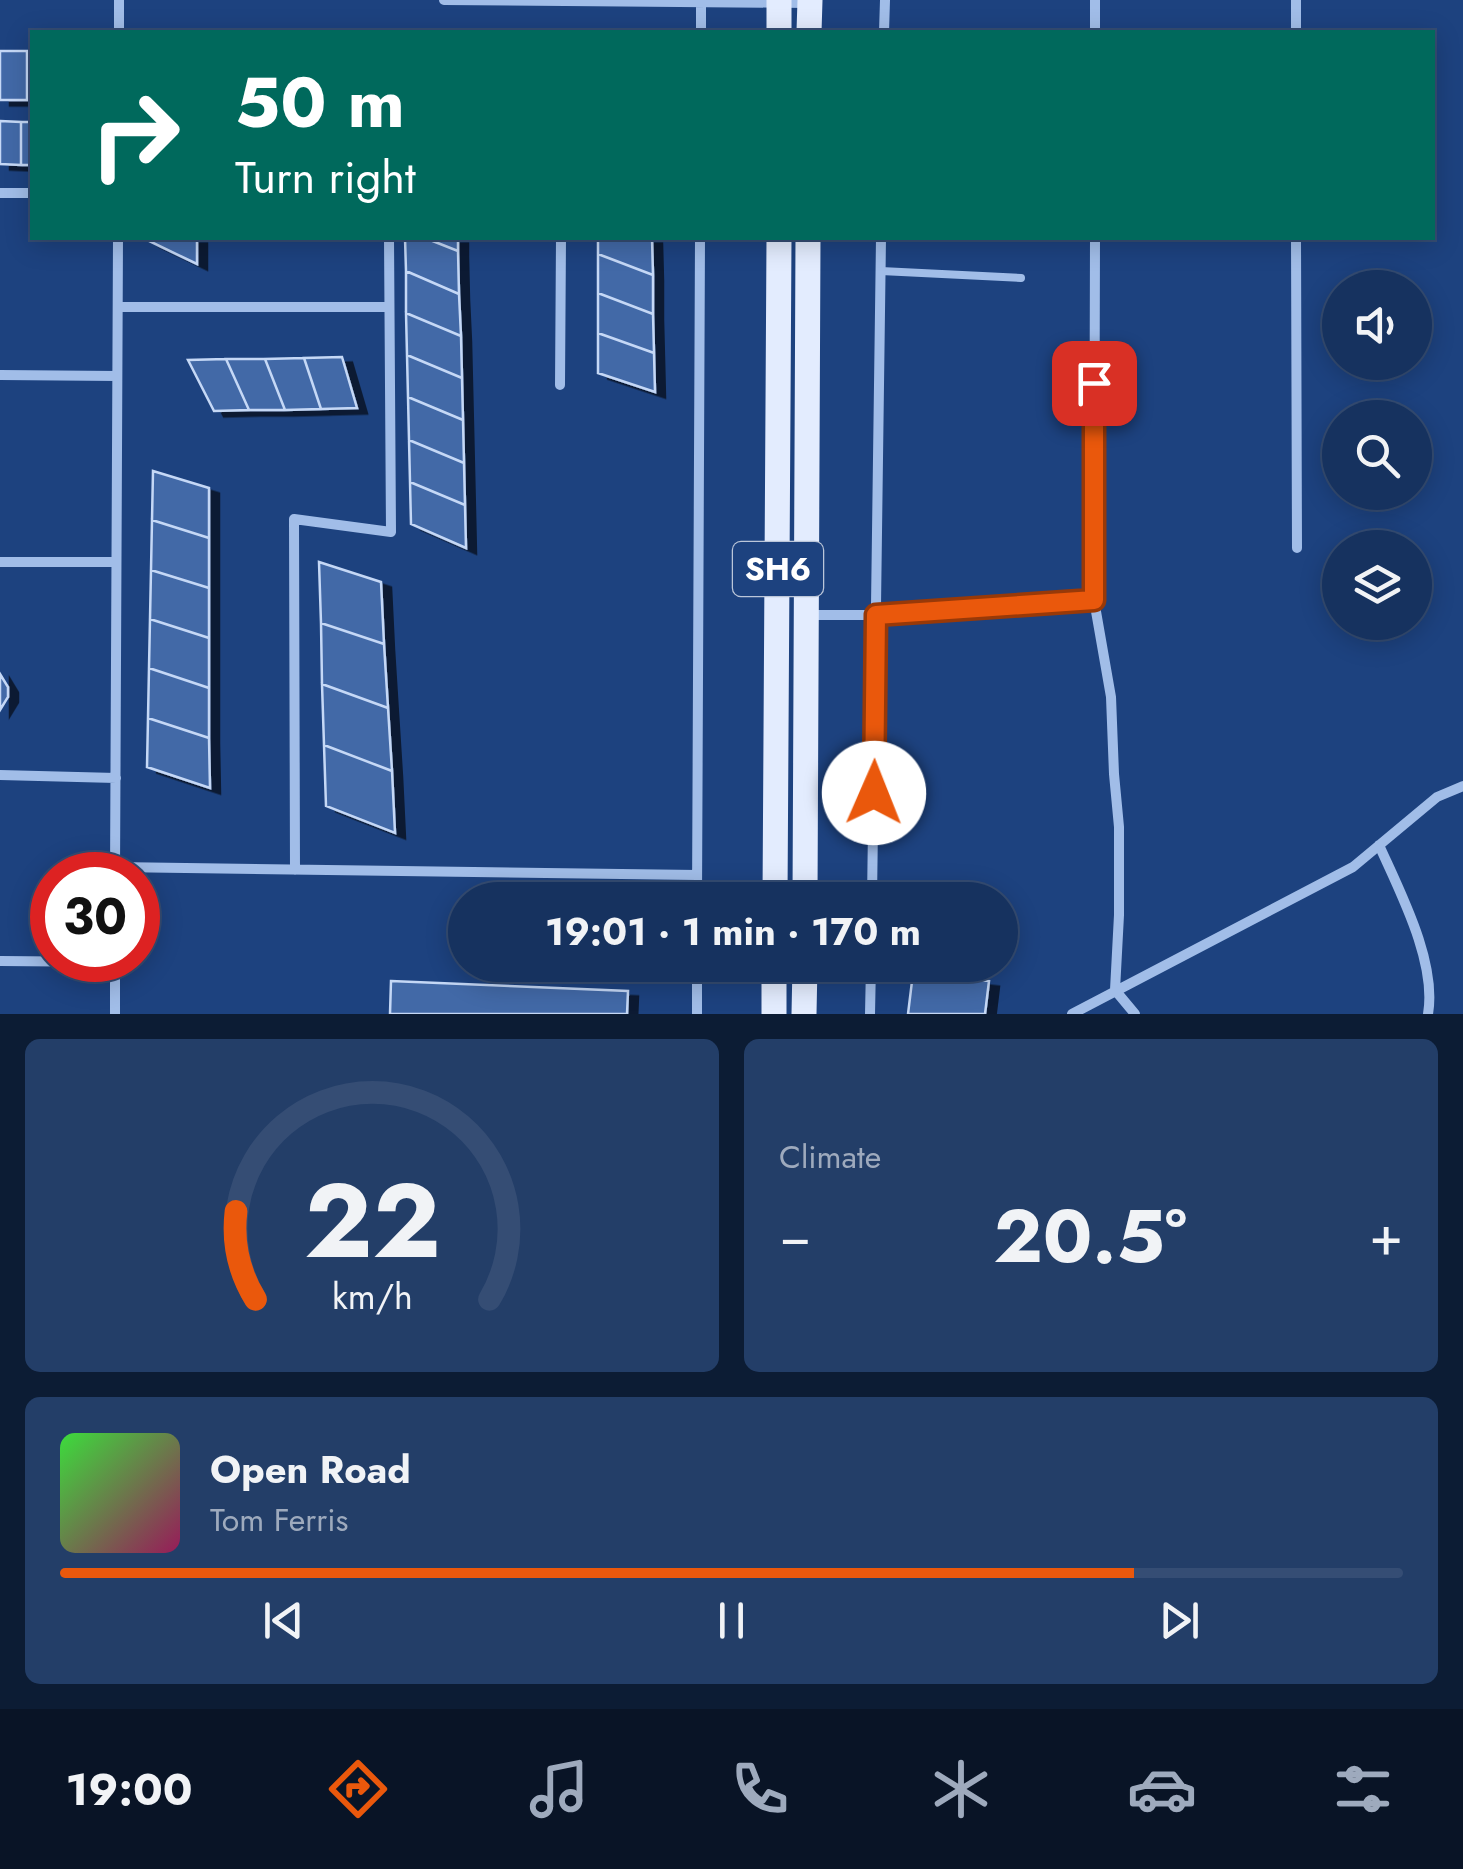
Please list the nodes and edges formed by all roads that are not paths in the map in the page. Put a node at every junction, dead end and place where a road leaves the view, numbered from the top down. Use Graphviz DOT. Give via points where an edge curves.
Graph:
graph roads {
  1 [pos="119,0"];
  2 [pos="444,0"];
  3 [pos="559,0"];
  4 [pos="885,0"];
  5 [pos="1095,0"];
  6 [pos="1296,0"];
  7 [pos="701,1"];
  8 [pos="779,2"];
  9 [pos="810,2"];
  10 [pos="119,30"];
  11 [pos="701,30"];
  12 [pos="779,30"];
  13 [pos="810,30"];
  14 [pos="884,30"];
  15 [pos="1095,30"];
  16 [pos="1296,30"];
  17 [pos="0,192"];
  18 [pos="30,193"];
  19 [pos="118,240"];
  20 [pos="389,240"];
  21 [pos="561,240"];
  22 [pos="700,240"];
  23 [pos="779,240"];
  24 [pos="808,240"];
  25 [pos="882,240"];
  26 [pos="1094,240"];
  27 [pos="1296,240"];
  28 [pos="881,271"];
  29 [pos="1021,278"];
  30 [pos="390,307"];
  31 [pos="118,308"];
  32 [pos="0,375"];
  33 [pos="118,376"];
  34 [pos="560,385"];
  35 [pos="1296,548"];
  36 [pos="0,562"];
  37 [pos="116,562"];
  38 [pos="1094,600"];
  39 [pos="806,615"];
  40 [pos="876,615"];
  41 [pos="0,775"];
  42 [pos="116,778"];
  43 [pos="1463,786"];
  44 [pos="1380,845"];
  45 [pos="115,852"];
  46 [pos="295,870"];
  47 [pos="160,871"];
  48 [pos="698,875"];
  49 [pos="698,882"];
  50 [pos="775,882"];
  51 [pos="805,882"];
  52 [pos="872,882"];
  53 [pos="0,961"];
  54 [pos="30,961"];
  55 [pos="115,982"];
  56 [pos="697,982"];
  57 [pos="774,982"];
  58 [pos="804,982"];
  59 [pos="871,982"];
  60 [pos="1115,990"];
  61 [pos="114,1014"];
  62 [pos="697,1014"];
  63 [pos="774,1014"];
  64 [pos="804,1014"];
  65 [pos="870,1014"];
  66 [pos="1072,1014"];
  67 [pos="1135,1014"];
  68 [pos="1428,1014"];
  1 -- 10 [label="street"];
  2 -- 3 [label="street"];
  3 -- 7 [label="street"];
  4 -- 14 [label="street"];
  5 -- 15 [label="street"];
  6 -- 16 [label="street"];
  7 -- 8 [label="street"];
  7 -- 11 [label="street"];
  8 -- 9 [label="street"];
  8 -- 12 [label="main road"];
  9 -- 13 [label="main road"];
  17 -- 18 [label="street"];
  19 -- 31 [label="street"];
  20 -- 30 [label="street"];
  21 -- 34 [label="street"];
  22 -- 48 [label="street"];
  23 -- 50 [label="main road, SH6"];
  24 -- 39 [label="main road, SH6"];
  25 -- 28 [label="street"];
  26 -- 38 [label="street"];
  27 -- 35 [label="street"];
  28 -- 29 [label="lane"];
  28 -- 40 [label="street"];
  30 -- 31 [label="street"];
  30 -- 46 [label="street" via="392,532 294,519"];
  31 -- 33 [label="street"];
  32 -- 33 [label="street"];
  33 -- 37 [label="street"];
  36 -- 37 [label="street"];
  37 -- 42 [label="street"];
  38 -- 40 [label="street"];
  38 -- 60 [label="street" via="1111,697 1119,827"];
  39 -- 40 [label="street"];
  39 -- 51 [label="main road, SH6"];
  40 -- 52 [label="street"];
  41 -- 42 [label="street"];
  42 -- 45 [label="street"];
  43 -- 44 [label="street" via="1437,797"];
  44 -- 60 [label="street" via="1353,867"];
  44 -- 68 [label="street" via="1413,921 1431,997"];
  46 -- 47 [label="street"];
  46 -- 48 [label="street"];
  48 -- 49 [label="street"];
  53 -- 54 [label="street"];
  55 -- 61 [label="street"];
  56 -- 62 [label="street"];
  57 -- 63 [label="main road"];
  58 -- 64 [label="main road"];
  59 -- 65 [label="street"];
  60 -- 66 [label="street"];
  60 -- 67 [label="street"];
}
